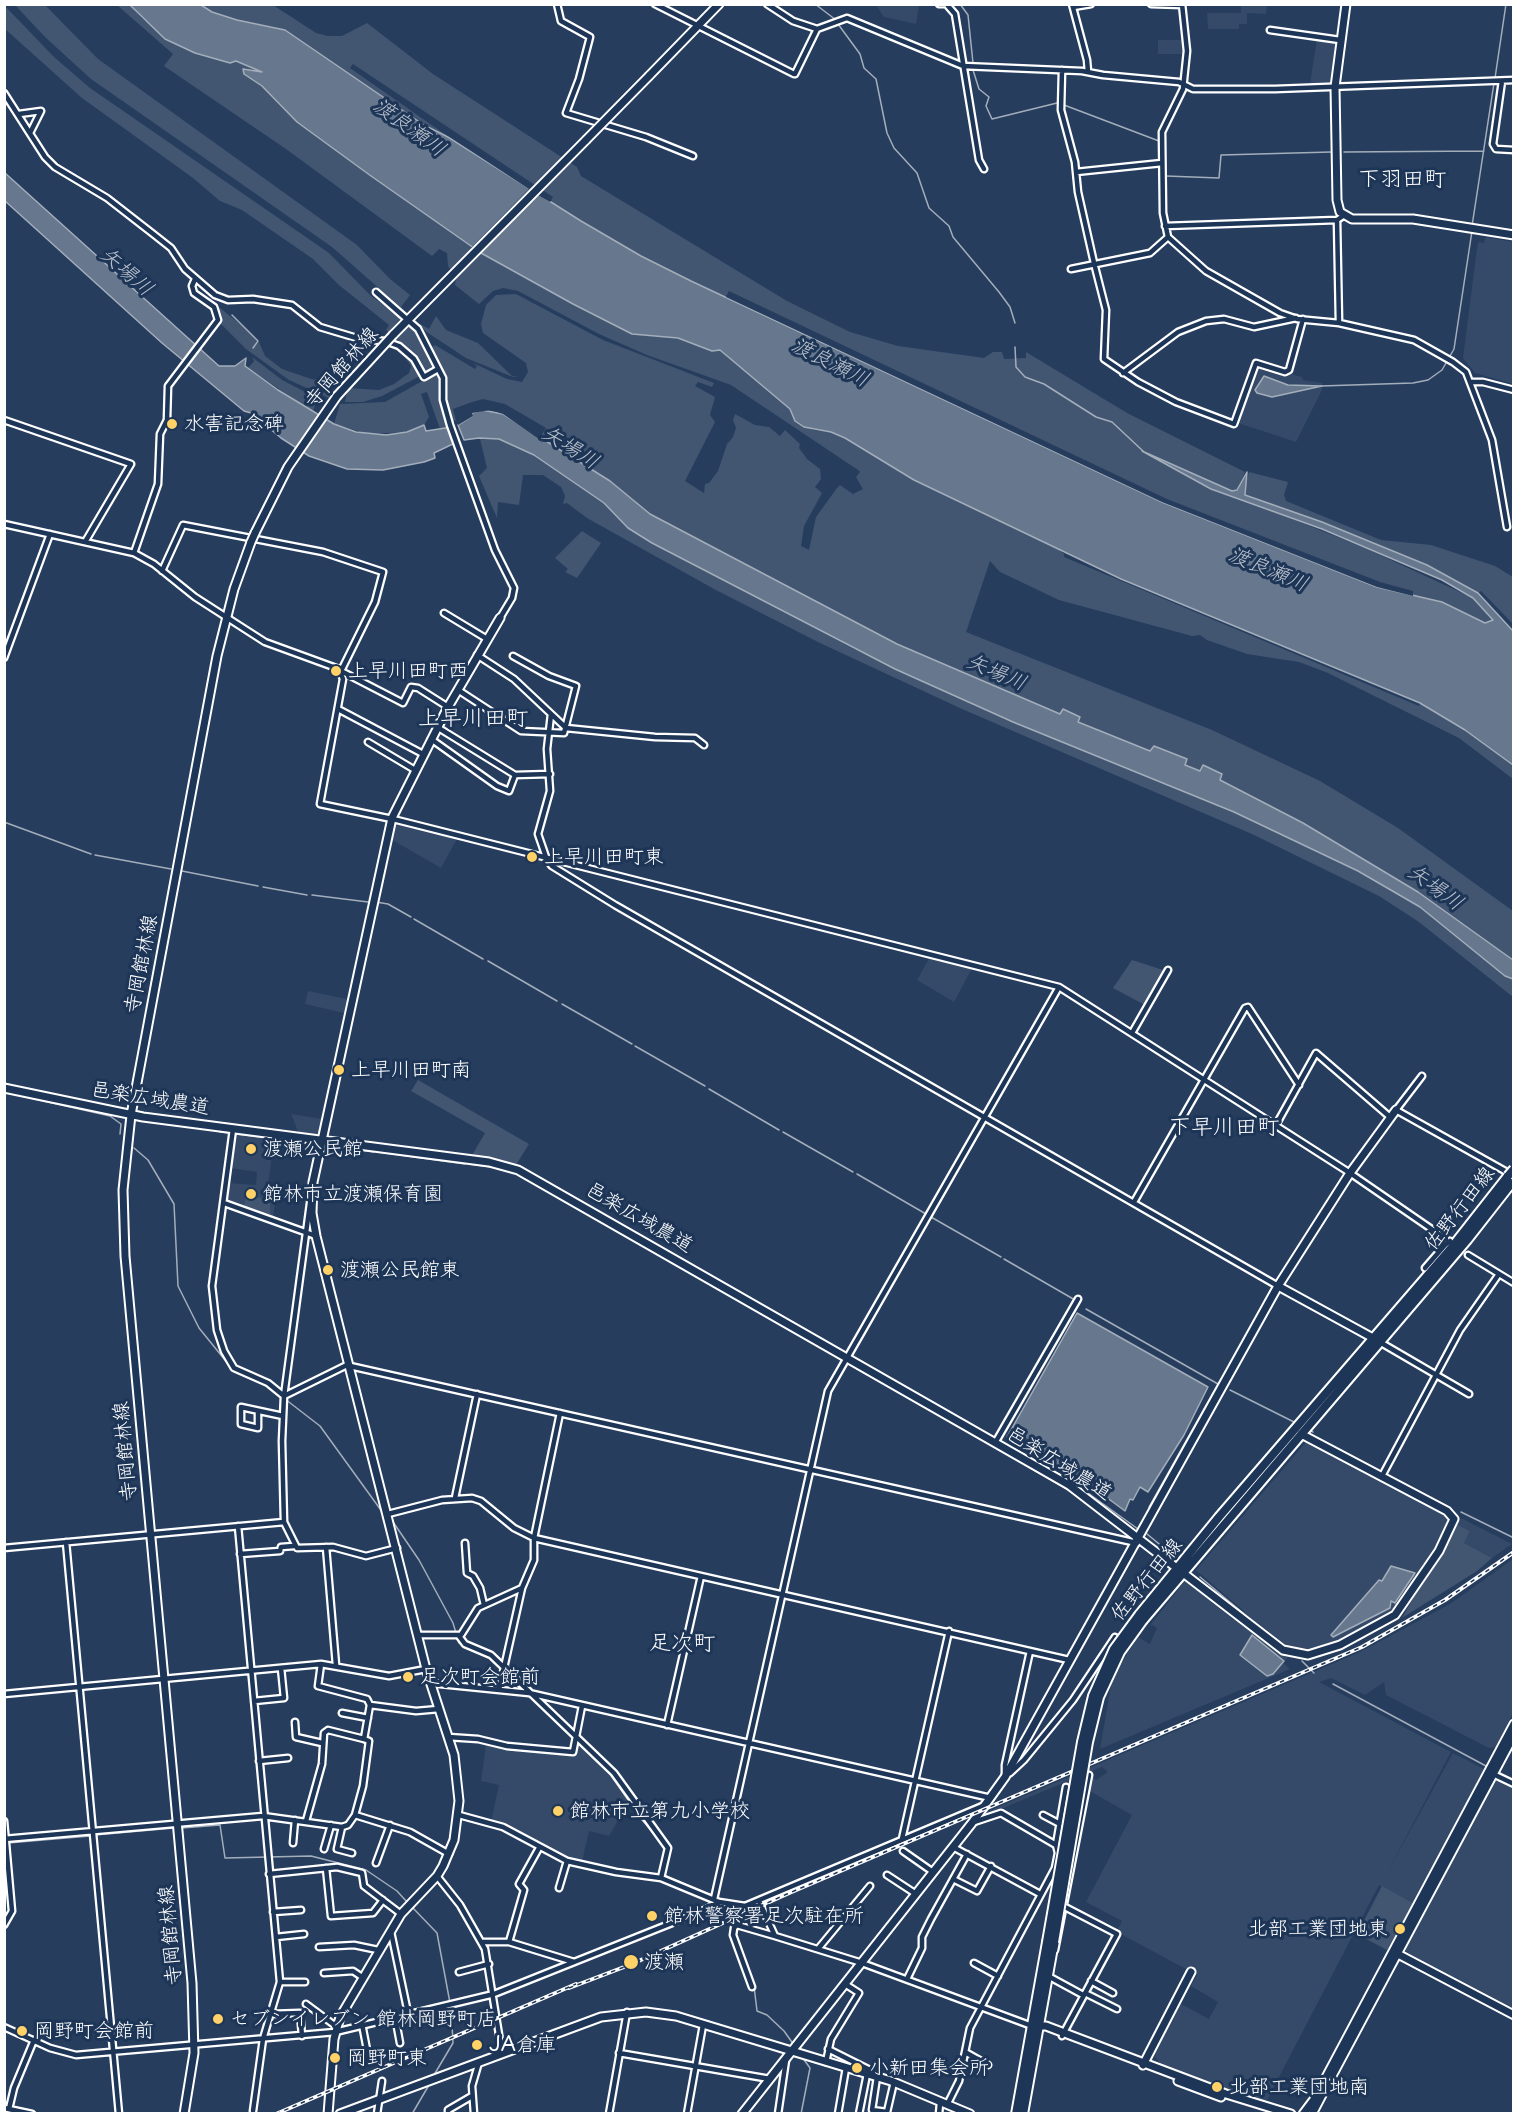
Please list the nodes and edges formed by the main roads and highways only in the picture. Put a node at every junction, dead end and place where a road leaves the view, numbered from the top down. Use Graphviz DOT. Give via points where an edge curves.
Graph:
graph roads {
  1 [pos="1512,1175"];
  2 [pos="1377,1340"];
  3 [pos="1180,1570"];
  4 [pos="1050,1942"];
  5 [pos="1035,2026"];
  6 [pos="1016,2114"];
  7 [pos="1023,2114"];
  1 -- 2 [label="main road, 佐野行田線" via="1449,1243"];
  1 -- 2 [label="main road, 佐野行田線" via="1467,1240"];
  2 -- 3 [label="main road, 佐野行田線"];
  2 -- 3 [label="main road, 佐野行田線" via="1301,1434"];
  3 -- 4 [label="main road, 佐野行田線, bridge" via="1114,1649 1093,1696"];
  4 -- 5 [label="main road, 佐野行田線"];
  4 -- 5 [label="main road, 佐野行田線" via="1048,1976"];
  5 -- 6 [label="main road, 佐野行田線"];
  5 -- 7 [label="main road, 佐野行田線"];
}
